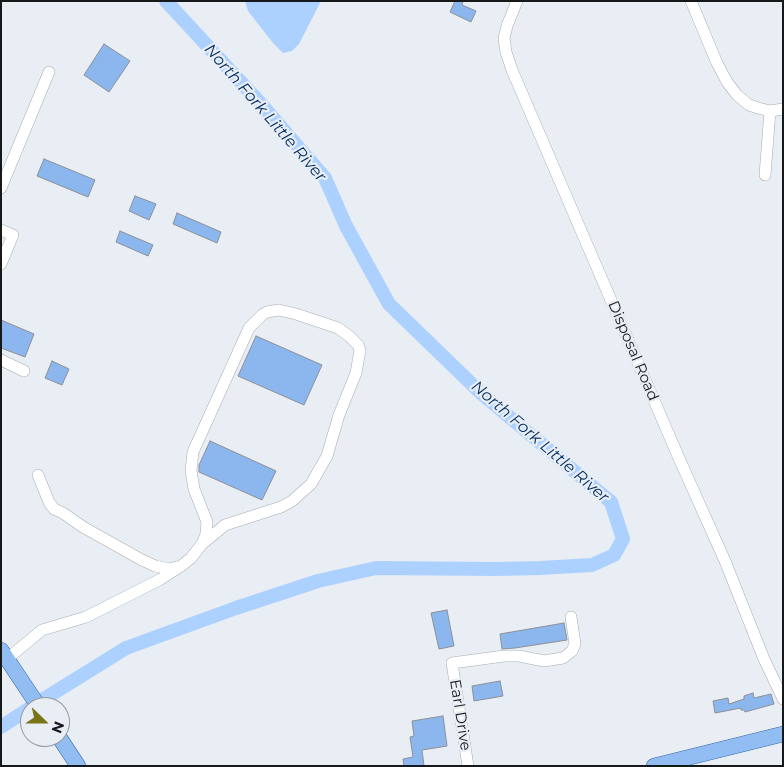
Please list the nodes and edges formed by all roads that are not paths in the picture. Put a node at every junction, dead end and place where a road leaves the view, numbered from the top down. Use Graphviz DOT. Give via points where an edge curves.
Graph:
graph roads {
  1 [pos="517,1"];
  2 [pos="691,1"];
  3 [pos="49,72"];
  4 [pos="783,109"];
  5 [pos="770,111"];
  6 [pos="765,175"];
  7 [pos="1,188"];
  8 [pos="1,230"];
  9 [pos="1,264"];
  10 [pos="1,360"];
  11 [pos="24,372"];
  12 [pos="38,475"];
  13 [pos="202,544"];
  14 [pos="182,566"];
  15 [pos="571,617"];
  16 [pos="4,655"];
  17 [pos="32,697"];
  18 [pos="783,699"];
  19 [pos="783,734"];
  20 [pos="66,747"];
  21 [pos="78,766"];
  22 [pos="468,766"];
  23 [pos="654,766"];
  1 -- 18 [label="street, Disposal Road" via="504,38 512,70"];
  2 -- 5 [label="street" via="727,82 742,100"];
  3 -- 7 [label="street"];
  4 -- 5 [label="street"];
  5 -- 6 [label="street"];
  8 -- 9 [label="street" via="13,235"];
  10 -- 11 [label="street"];
  12 -- 14 [label="street" via="54,509 142,560 170,569"];
  13 -- 13 [label="street" via="225,525 266,513 292,501 315,479 327,456 359,362 358,345 338,328 279,310 262,314 249,328 192,457 190,470 194,489 206,522"];
  13 -- 14 [label="street"];
  14 -- 16 [label="street" via="86,617 42,630"];
  15 -- 22 [label="street, Earl Drive" via="575,644 563,658 551,661 504,656 452,664"];
  16 -- 17 [label="main road"];
  19 -- 23 [label="main road"];
  20 -- 21 [label="main road"];
}
